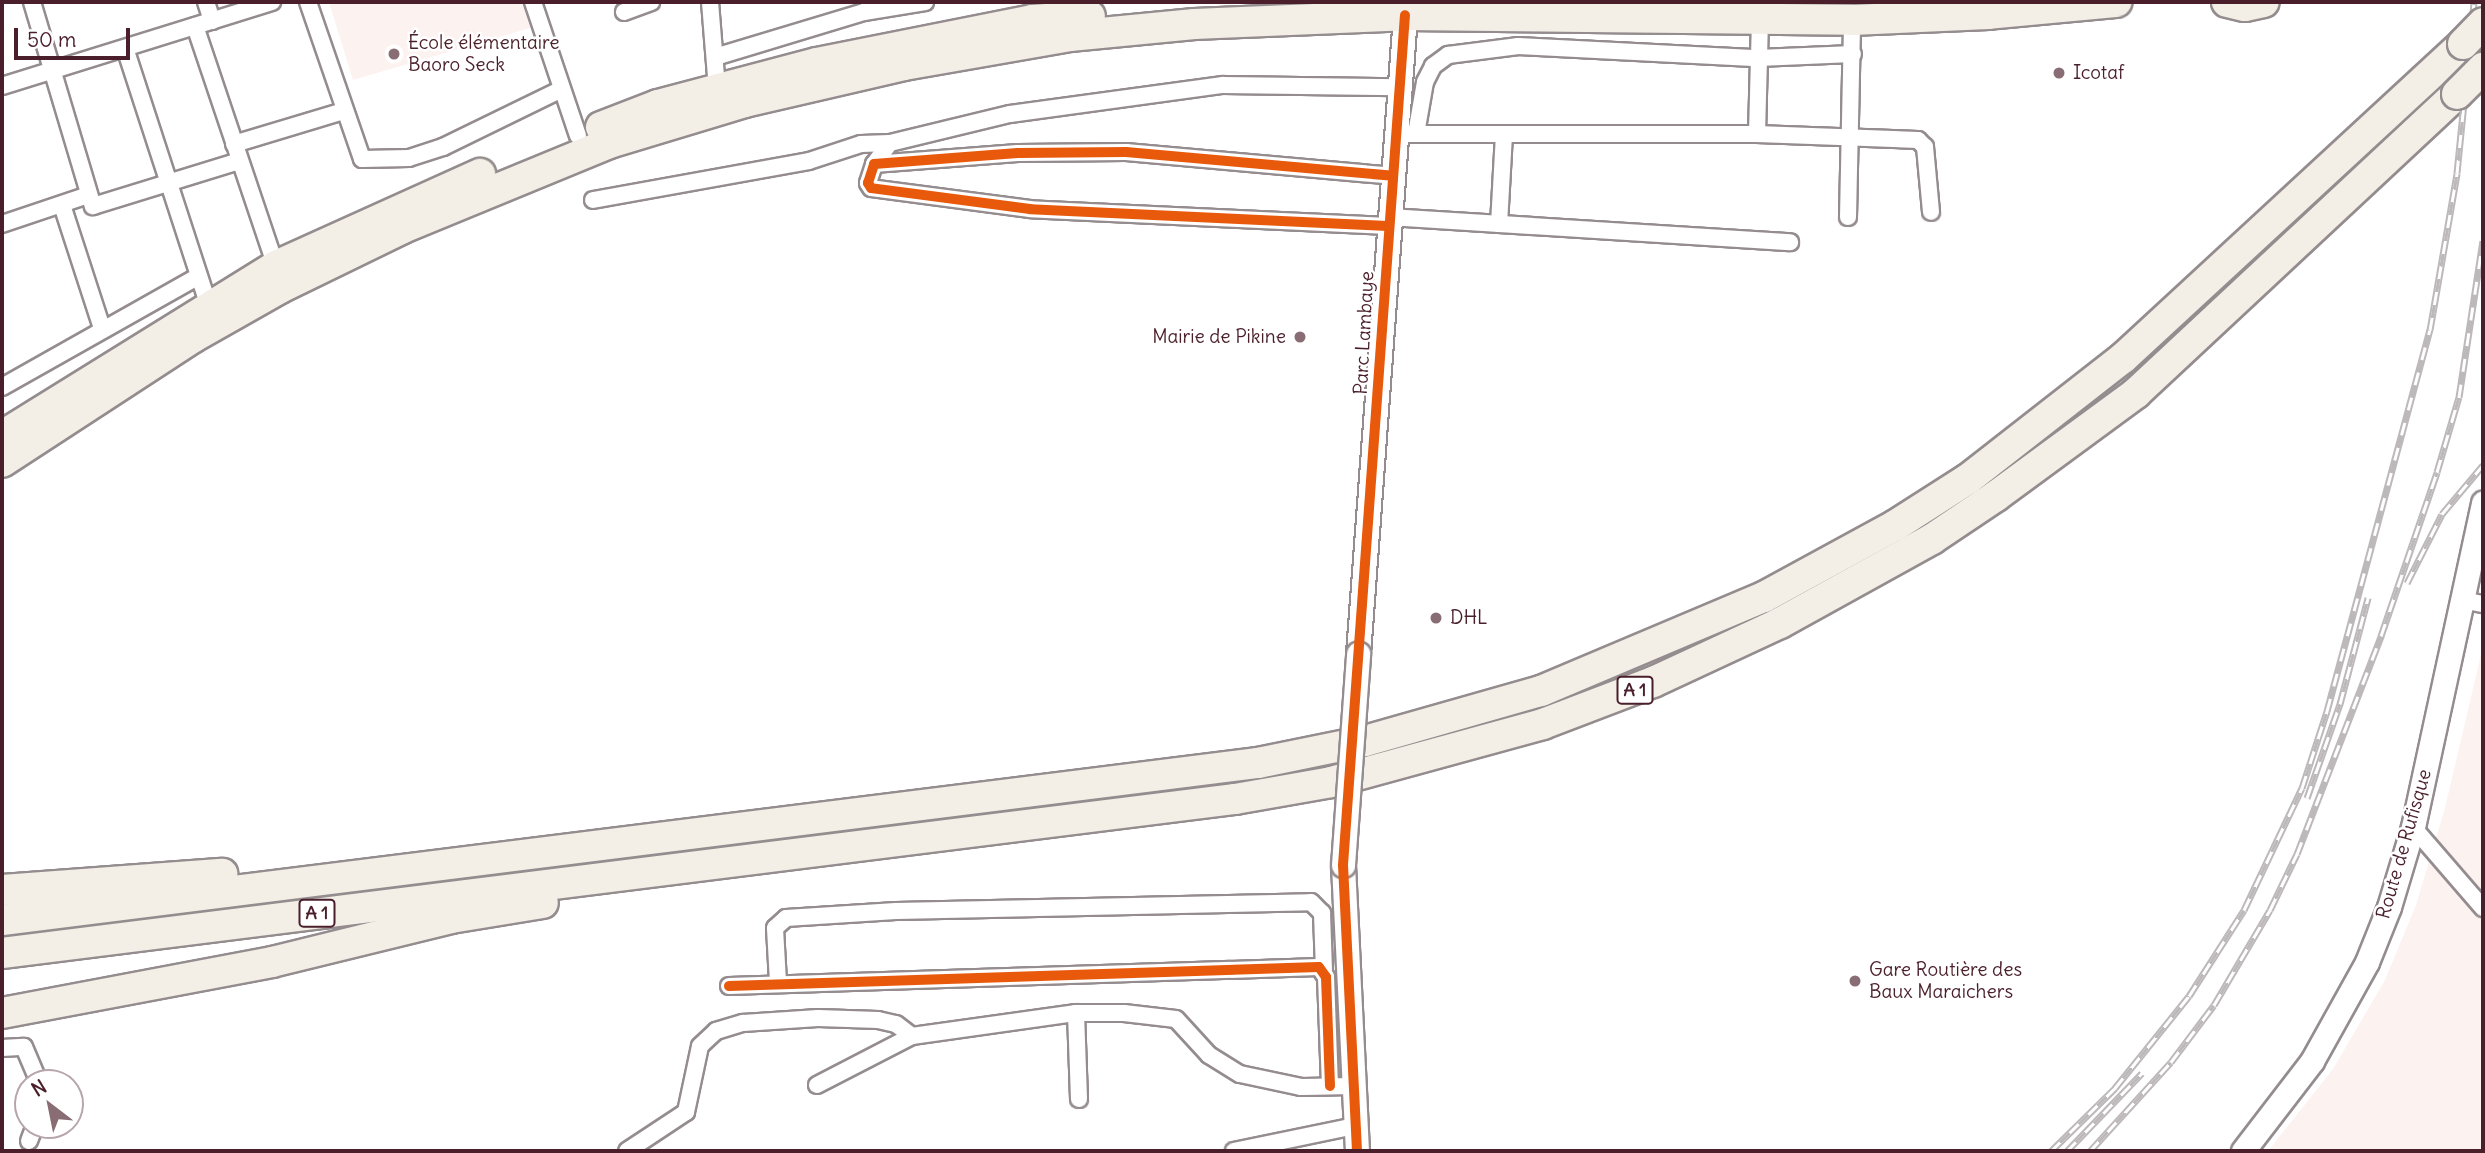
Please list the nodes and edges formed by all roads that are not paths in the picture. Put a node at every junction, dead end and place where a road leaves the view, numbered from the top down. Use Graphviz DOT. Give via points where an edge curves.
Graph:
graph roads {
  1 [pos="32,2"];
  2 [pos="205,2"];
  3 [pos="272,2"];
  4 [pos="308,2"];
  5 [pos="533,2"];
  6 [pos="650,2"];
  7 [pos="710,2"];
  8 [pos="925,2"];
  9 [pos="1283,2"];
  10 [pos="2116,2"];
  11 [pos="2227,2"];
  12 [pos="2264,2"];
  13 [pos="864,7"];
  14 [pos="1033,11"];
  15 [pos="624,12"];
  16 [pos="1405,15"];
  17 [pos="1760,20"];
  18 [pos="1852,20"];
  19 [pos="212,21"];
  20 [pos="195,26"];
  21 [pos="2473,33"];
  22 [pos="125,48"];
  23 [pos="1853,54"];
  24 [pos="715,57"];
  25 [pos="1758,58"];
  26 [pos="2483,68"];
  27 [pos="53,70"];
  28 [pos="2,86"];
  29 [pos="1399,87"];
  30 [pos="562,89"];
  31 [pos="717,89"];
  32 [pos="343,111"];
  33 [pos="1406,134"];
  34 [pos="1504,134"];
  35 [pos="1756,134"];
  36 [pos="1846,135"];
  37 [pos="578,136"];
  38 [pos="890,143"];
  39 [pos="234,144"];
  40 [pos="239,161"];
  41 [pos="874,164"];
  42 [pos="1393,176"];
  43 [pos="167,183"];
  44 [pos="88,195"];
  45 [pos="593,200"];
  46 [pos="62,205"];
  47 [pos="1931,212"];
  48 [pos="1848,217"];
  49 [pos="1388,221"];
  50 [pos="2,224"];
  51 [pos="1499,224"];
  52 [pos="1790,242"];
  53 [pos="276,266"];
  54 [pos="203,290"];
  55 [pos="103,328"];
  56 [pos="3,382"];
  57 [pos="2,436"];
  58 [pos="2,462"];
  59 [pos="2483,502"];
  60 [pos="2473,602"];
  61 [pos="2413,827"];
  62 [pos="632,875"];
  63 [pos="347,877"];
  64 [pos="2,890"];
  65 [pos="2483,908"];
  66 [pos="2,920"];
  67 [pos="2,953"];
  68 [pos="1324,971"];
  69 [pos="778,982"];
  70 [pos="729,986"];
  71 [pos="2,1013"];
  72 [pos="1076,1013"];
  73 [pos="912,1036"];
  74 [pos="2,1048"];
  75 [pos="33,1069"];
  76 [pos="817,1085"];
  77 [pos="1341,1086"];
  78 [pos="1079,1099"];
  79 [pos="1355,1126"];
  80 [pos="627,1151"];
  81 [pos="1234,1151"];
  82 [pos="1357,1151"];
  83 [pos="2243,1151"];
  1 -- 27 [label="street"];
  2 -- 19 [label="street"];
  3 -- 19 [label="street"];
  4 -- 32 [label="street"];
  5 -- 30 [label="street"];
  6 -- 15 [label="street"];
  7 -- 24 [label="street"];
  8 -- 13 [label="street"];
  9 -- 14 [label="highway"];
  10 -- 18 [label="highway"];
  11 -- 12 [label="highway" via="2245,6"];
  13 -- 24 [label="street"];
  14 -- 31 [label="highway"];
  16 -- 17 [label="highway"];
  16 -- 29 [label="street, Parc Lambaye"];
  16 -- 58 [label="highway" via="1194,24 1070,36 904,65 745,102 609,143 403,228 280,288 192,338"];
  17 -- 18 [label="highway"];
  17 -- 25 [label="street"];
  18 -- 23 [label="street"];
  19 -- 20 [label="street"];
  20 -- 22 [label="street"];
  20 -- 39 [label="street"];
  21 -- 63 [label="highway, A 1" via="2133,349 1968,479 1896,525 1764,597 1611,664 1447,719 1258,763"];
  22 -- 27 [label="street"];
  22 -- 43 [label="street"];
  23 -- 25 [label="street"];
  23 -- 36 [label="street"];
  24 -- 31 [label="street"];
  25 -- 33 [label="street" via="1567,46 1518,46 1448,55 1433,66"];
  25 -- 35 [label="street"];
  26 -- 62 [label="highway, A 1, bridge" via="2136,393 2059,450 1910,552 1780,623 1653,682 1543,724 1331,782 1152,810"];
  27 -- 28 [label="street"];
  27 -- 44 [label="street"];
  29 -- 33 [label="street, Parc Lambaye"];
  29 -- 38 [label="street" via="1223,85 1183,89 1010,114"];
  30 -- 32 [label="street" via="409,158 362,159"];
  30 -- 37 [label="street"];
  31 -- 37 [label="highway" via="658,105"];
  32 -- 39 [label="street"];
  33 -- 34 [label="street"];
  33 -- 42 [label="street, Parc Lambaye"];
  34 -- 35 [label="street"];
  34 -- 51 [label="street"];
  35 -- 36 [label="street"];
  36 -- 47 [label="street" via="1923,142"];
  36 -- 48 [label="street"];
  37 -- 53 [label="highway" via="435,191"];
  38 -- 41 [label="street"];
  38 -- 45 [label="street" via="861,144 809,161"];
  39 -- 40 [label="street"];
  40 -- 43 [label="street"];
  40 -- 53 [label="street"];
  41 -- 42 [label="street" via="984,154 1126,152"];
  41 -- 49 [label="street" via="869,172 871,188 1030,209"];
  42 -- 49 [label="street, Parc Lambaye"];
  43 -- 44 [label="street" via="97,205"];
  43 -- 54 [label="street"];
  44 -- 46 [label="street"];
  46 -- 50 [label="street"];
  46 -- 55 [label="street"];
  49 -- 51 [label="street"];
  49 -- 77 [label="street, Parc Lambaye, bridge" via="1343,864"];
  51 -- 52 [label="street"];
  53 -- 54 [label="highway"];
  54 -- 55 [label="street"];
  54 -- 57 [label="highway"];
  55 -- 56 [label="street"];
  59 -- 60 [label="street, Route de Rufisque"];
  60 -- 61 [label="street, Route de Rufisque"];
  61 -- 65 [label="street"];
  61 -- 83 [label="street, Route de Rufisque" via="2389,907 2347,1002 2312,1060"];
  62 -- 67 [label="highway, A 1"];
  62 -- 71 [label="highway" via="580,897 451,919 272,962"];
  63 -- 64 [label="highway" via="299,867"];
  63 -- 66 [label="highway, A 1"];
  68 -- 69 [label="street" via="1313,967"];
  68 -- 69 [label="street" via="1322,913 1311,902 896,911 786,918 775,928"];
  68 -- 77 [label="street"];
  69 -- 70 [label="street"];
  72 -- 73 [label="street" via="955,1026"];
  72 -- 77 [label="street" via="1177,1019 1209,1055 1240,1074 1301,1087"];
  72 -- 78 [label="street"];
  73 -- 76 [label="street"];
  73 -- 80 [label="street" via="897,1024 878,1020 818,1018 743,1023 716,1031 700,1046 687,1112"];
  74 -- 75 [label="street" via="24,1047"];
  77 -- 79 [label="street, Parc Lambaye"];
  79 -- 81 [label="street"];
  79 -- 82 [label="street, Parc Lambaye"];
}
